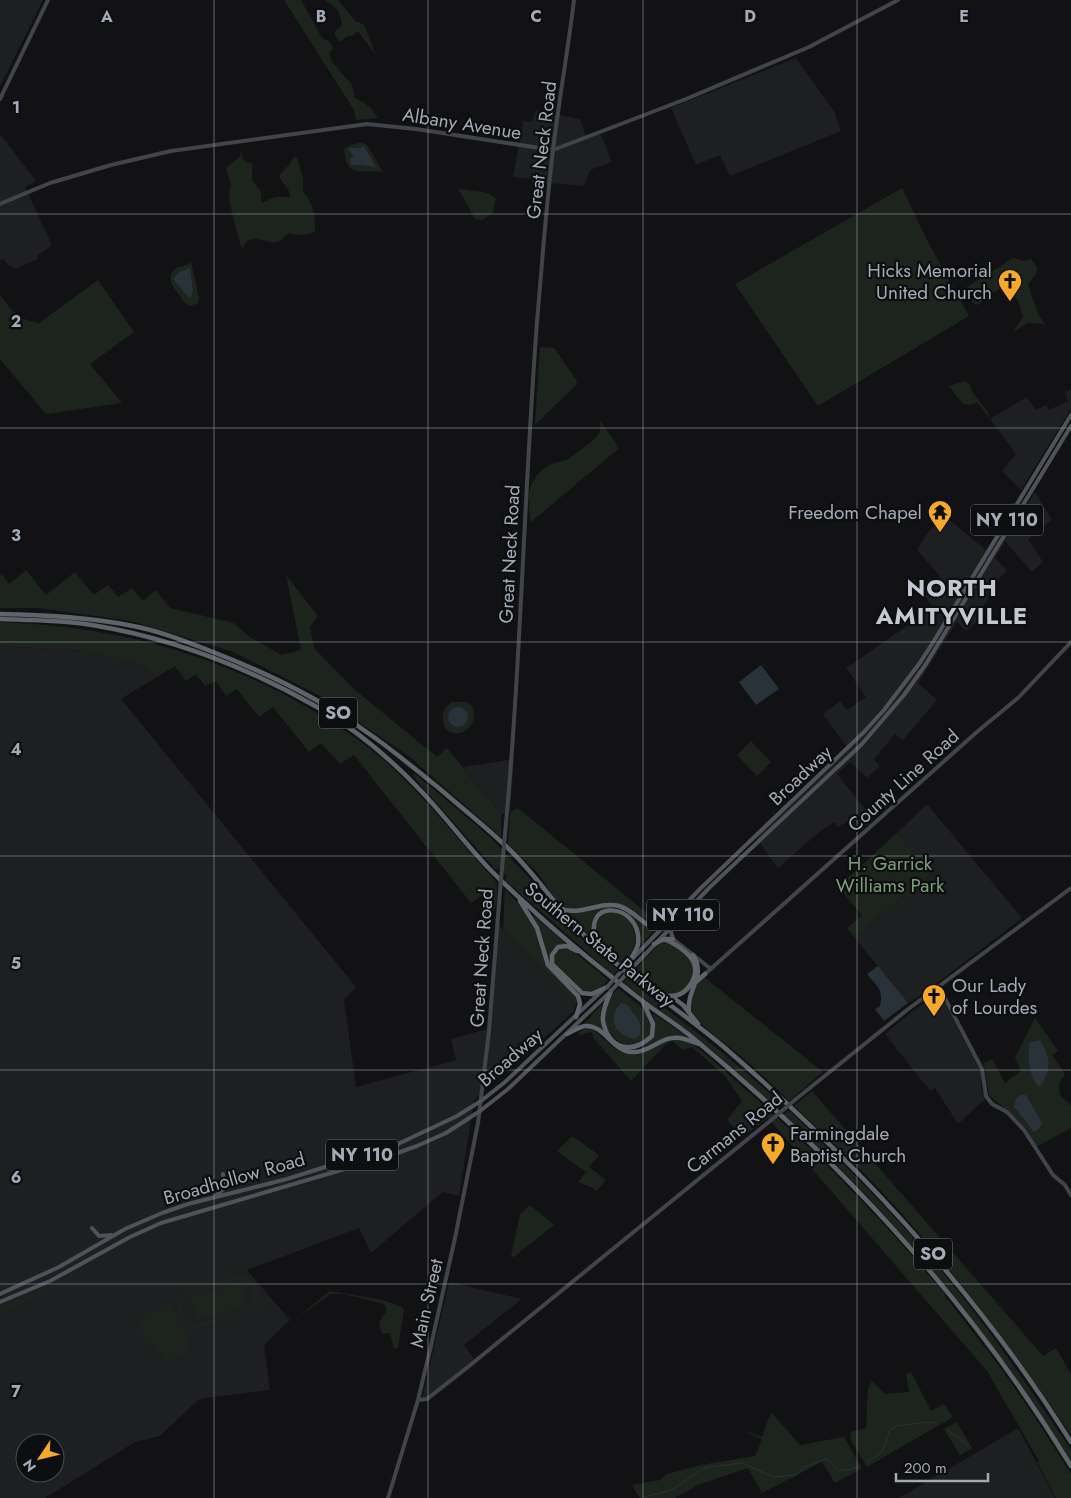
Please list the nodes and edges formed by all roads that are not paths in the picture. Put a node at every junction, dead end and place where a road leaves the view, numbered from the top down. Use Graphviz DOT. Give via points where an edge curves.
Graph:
graph roads {
  1 [pos="48,0"];
  2 [pos="574,0"];
  3 [pos="898,0"];
  4 [pos="0,99"];
  5 [pos="553,150"];
  6 [pos="0,204"];
  7 [pos="1071,415"];
  8 [pos="1071,426"];
  9 [pos="987,553"];
  10 [pos="977,570"];
  11 [pos="982,572"];
  12 [pos="970,592"];
  13 [pos="0,614"];
  14 [pos="0,619"];
  15 [pos="1071,642"];
  16 [pos="922,660"];
  17 [pos="926,664"];
  18 [pos="760,832"];
  19 [pos="764,837"];
  20 [pos="1071,888"];
  21 [pos="515,894"];
  22 [pos="556,905"];
  23 [pos="667,924"];
  24 [pos="673,925"];
  25 [pos="664,939"];
  26 [pos="673,939"];
  27 [pos="654,944"];
  28 [pos="601,951"];
  29 [pos="693,955"];
  30 [pos="585,956"];
  31 [pos="627,965"];
  32 [pos="711,969"];
  33 [pos="705,974"];
  34 [pos="695,983"];
  35 [pos="607,987"];
  36 [pos="939,987"];
  37 [pos="611,991"];
  38 [pos="653,992"];
  39 [pos="671,996"];
  40 [pos="642,1001"];
  41 [pos="689,1012"];
  42 [pos="576,1017"];
  43 [pos="702,1029"];
  44 [pos="567,1034"];
  45 [pos="702,1045"];
  46 [pos="481,1101"];
  47 [pos="480,1111"];
  48 [pos="223,1174"];
  49 [pos="1071,1194"];
  50 [pos="214,1198"];
  51 [pos="92,1228"];
  52 [pos="116,1234"];
  53 [pos="0,1294"];
  54 [pos="0,1302"];
  55 [pos="418,1400"];
  56 [pos="1071,1442"];
  57 [pos="1071,1466"];
  58 [pos="388,1498"];
  1 -- 4 [label="main road"];
  2 -- 5 [label="main road, Great Neck Road"];
  3 -- 5 [label="main road, Albany Avenue" via="809,47"];
  5 -- 6 [label="main road, Albany Avenue" via="367,124 171,151 50,182"];
  5 -- 46 [label="main road, Great Neck Road, bridge" via="537,323 516,692"];
  7 -- 9 [label="main road, Broadway / NY 110"];
  8 -- 11 [label="main road, Broadway / NY 110"];
  9 -- 10 [label="main road, Broadway / NY 110"];
  9 -- 11 [label="main road"];
  10 -- 12 [label="main road"];
  10 -- 16 [label="main road, Broadway / NY 110"];
  11 -- 12 [label="main road, Broadway / NY 110"];
  12 -- 17 [label="main road, Broadway / NY 110"];
  13 -- 22 [label="highway, Southern State Parkway / SO" via="97,620 136,626 244,664 324,704 386,746 476,819 513,853"];
  14 -- 21 [label="highway, Southern State Parkway / SO" via="88,624 155,639 222,662 288,692 321,710 388,758"];
  15 -- 32 [label="main road, County Line Road" via="1018,698"];
  16 -- 17 [label="main road"];
  16 -- 18 [label="main road, Broadway / NY 110" via="864,732"];
  17 -- 19 [label="main road, Broadway / NY 110" via="864,741"];
  18 -- 19 [label="main road"];
  18 -- 23 [label="main road, Broadway / NY 110"];
  19 -- 24 [label="main road, Broadway / NY 110"];
  20 -- 36 [label="main road, Carmans Road"];
  21 -- 30 [label="highway, Southern State Parkway / SO"];
  21 -- 42 [label="highway" via="534,922 548,965 578,996 580,1004"];
  22 -- 23 [label="highway" via="572,912 604,905 619,906 632,911 652,928"];
  22 -- 28 [label="highway, Southern State Parkway / SO"];
  23 -- 31 [label="main road, Broadway / NY 110"];
  24 -- 26 [label="main road"];
  24 -- 27 [label="main road, Broadway / NY 110"];
  25 -- 26 [label="highway"];
  25 -- 27 [label="highway"];
  25 -- 39 [label="highway" via="691,958 695,971 689,987"];
  26 -- 29 [label="main road"];
  27 -- 37 [label="main road, Broadway / NY 110, bridge"];
  28 -- 31 [label="highway" via="594,926 601,913 617,910 629,918 636,930 638,945"];
  28 -- 38 [label="highway, Southern State Parkway / SO"];
  29 -- 32 [label="main road"];
  29 -- 34 [label="highway" via="698,966"];
  30 -- 35 [label="highway" via="561,946 553,952 551,960 556,970 582,993 592,994"];
  30 -- 40 [label="highway, Southern State Parkway / SO"];
  31 -- 35 [label="main road, Broadway / NY 110, bridge"];
  32 -- 33 [label="main road, County Line Road"];
  33 -- 34 [label="highway"];
  34 -- 41 [label="highway" via="688,997"];
  35 -- 42 [label="main road, Broadway / NY 110"];
  36 -- 49 [label="main road" via="982,1068 986,1096 1024,1130 1053,1175"];
  36 -- 55 [label="main road, Carmans Road, bridge" via="465,1369 427,1399"];
  37 -- 40 [label="highway" via="603,1020 610,1036 622,1047 638,1047 652,1036 653,1024"];
  37 -- 44 [label="main road, Broadway / NY 110"];
  38 -- 39 [label="highway"];
  38 -- 43 [label="highway, Southern State Parkway / SO"];
  39 -- 41 [label="highway"];
  40 -- 45 [label="highway, Southern State Parkway / SO"];
  41 -- 43 [label="highway"];
  42 -- 46 [label="main road, Broadway / NY 110"];
  43 -- 56 [label="highway, Southern State Parkway / SO" via="802,1117 904,1221 998,1335"];
  44 -- 45 [label="highway" via="588,1026 622,1050 632,1052 671,1038"];
  44 -- 47 [label="main road, Broadway / NY 110"];
  45 -- 57 [label="highway, Southern State Parkway / SO" via="823,1155 898,1233 980,1332"];
  46 -- 47 [label="main road, Great Neck Road"];
  46 -- 50 [label="main road, Broadhollow Road / NY 110" via="398,1144"];
  47 -- 54 [label="main road, Broadhollow Road / NY 110" via="446,1133 389,1156 154,1226 55,1279"];
  47 -- 55 [label="main road, Main Street"];
  48 -- 50 [label="main road" via="224,1188"];
  50 -- 52 [label="main road, Broadhollow Road / NY 110" via="162,1213"];
  51 -- 52 [label="main road" via="100,1236"];
  52 -- 53 [label="main road, Broadhollow Road / NY 110" via="59,1267"];
  55 -- 58 [label="main road, Main Street"];
}
